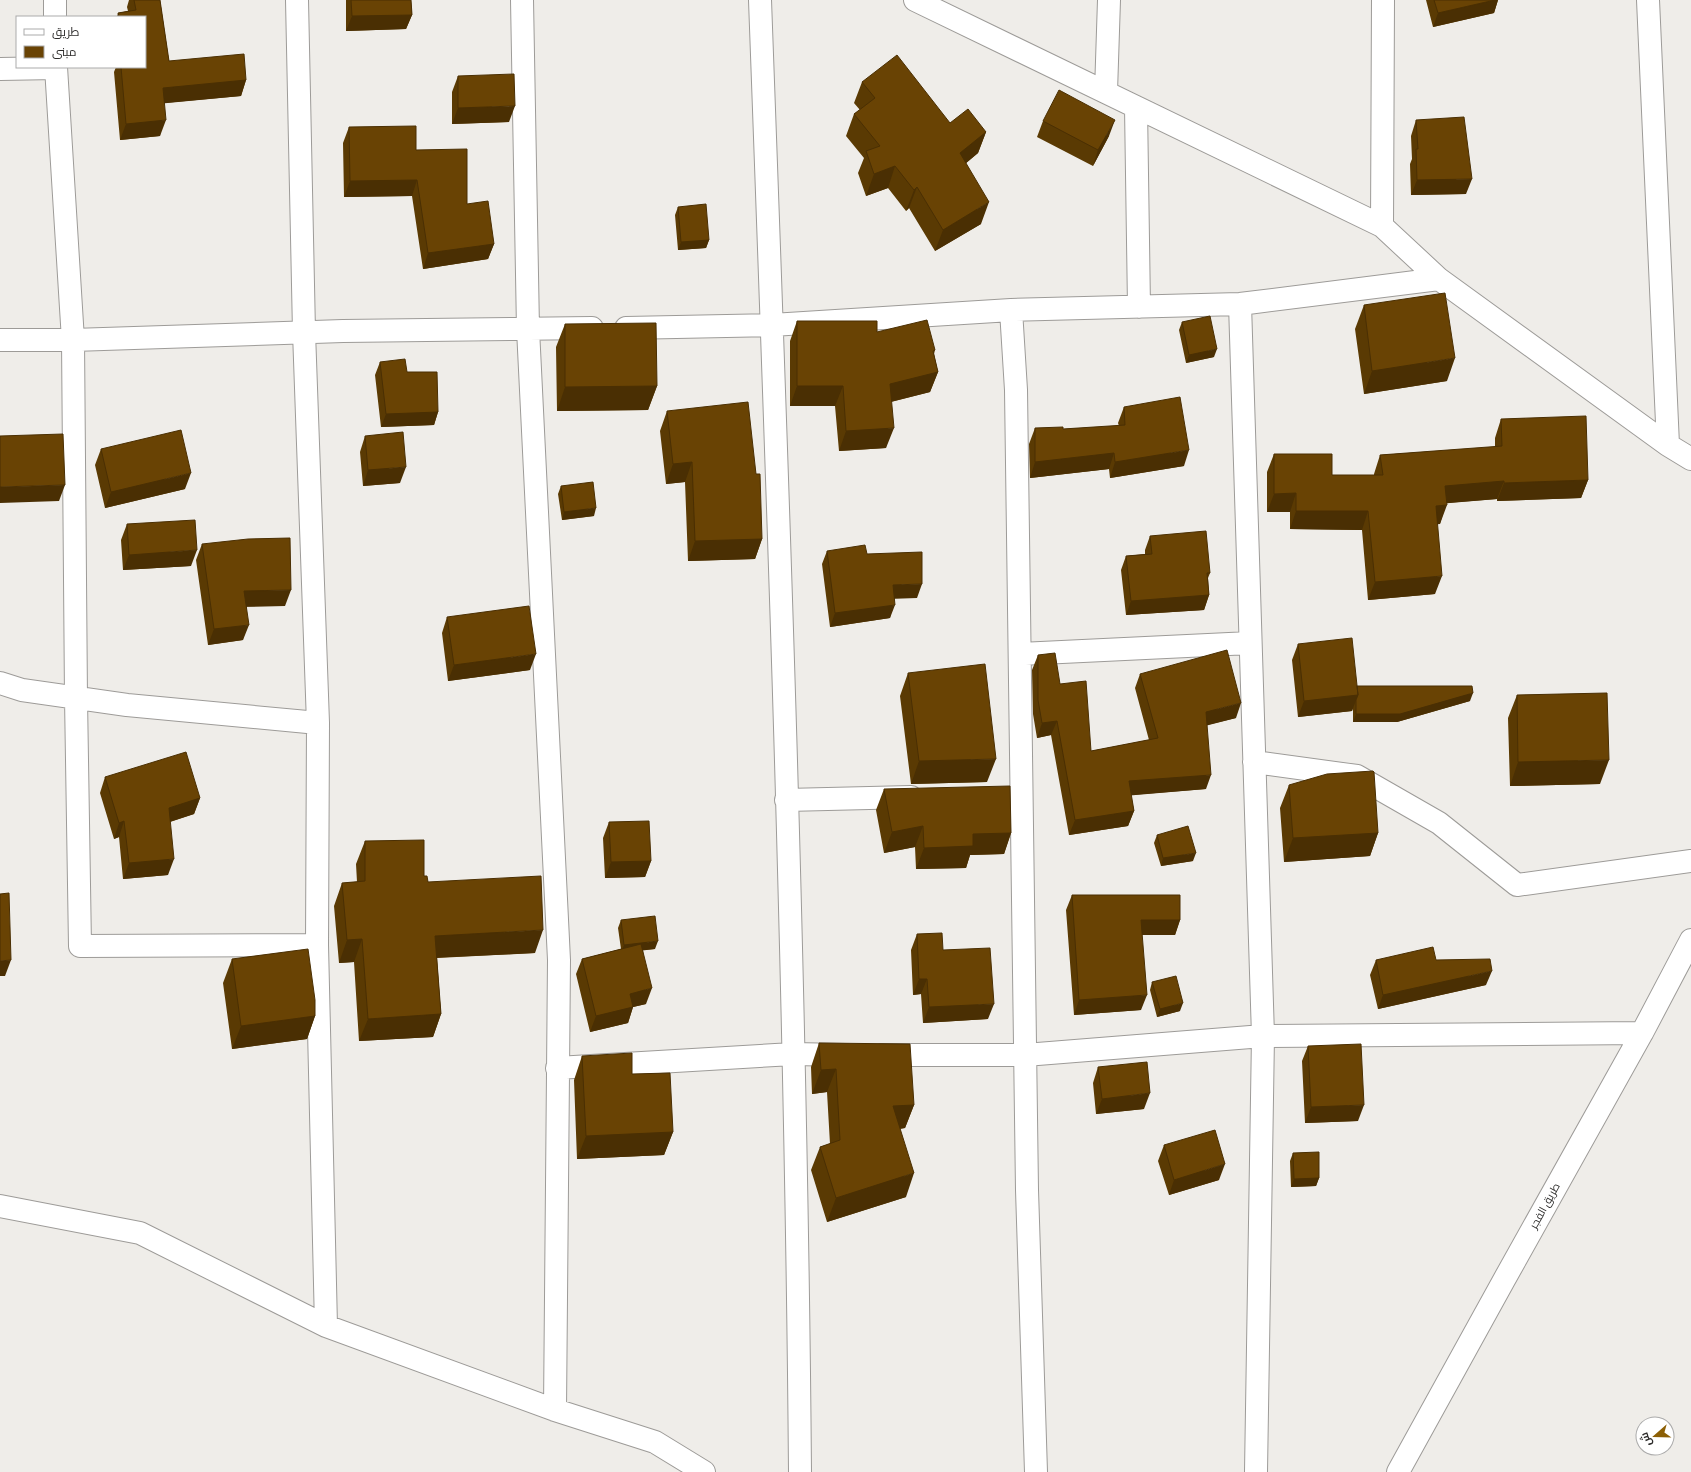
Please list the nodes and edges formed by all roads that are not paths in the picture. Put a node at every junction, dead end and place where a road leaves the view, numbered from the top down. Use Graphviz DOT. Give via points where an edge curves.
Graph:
graph roads {
  1 [pos="55,0"];
  2 [pos="297,0"];
  3 [pos="522,0"];
  4 [pos="760,0"];
  5 [pos="915,0"];
  6 [pos="1109,0"];
  7 [pos="1383,0"];
  8 [pos="1648,0"];
  9 [pos="55,16"];
  10 [pos="56,68"];
  11 [pos="0,70"];
  12 [pos="1106,92"];
  13 [pos="1136,107"];
  14 [pos="1382,226"];
  15 [pos="1439,279"];
  16 [pos="1240,304"];
  17 [pos="1139,307"];
  18 [pos="1011,310"];
  19 [pos="772,325"];
  20 [pos="528,329"];
  21 [pos="304,332"];
  22 [pos="0,340"];
  23 [pos="73,340"];
  24 [pos="1668,445"];
  25 [pos="1691,459"];
  26 [pos="1250,643"];
  27 [pos="1020,654"];
  28 [pos="0,683"];
  29 [pos="76,698"];
  30 [pos="318,723"];
  31 [pos="1254,762"];
  32 [pos="1022,794"];
  33 [pos="998,795"];
  34 [pos="928,797"];
  35 [pos="786,800"];
  36 [pos="1691,861"];
  37 [pos="1691,940"];
  38 [pos="317,945"];
  39 [pos="1642,1033"];
  40 [pos="1263,1036"];
  41 [pos="793,1054"];
  42 [pos="1025,1055"];
  43 [pos="557,1068"];
  44 [pos="0,1206"];
  45 [pos="326,1326"];
  46 [pos="555,1410"];
  47 [pos="704,1472"];
  48 [pos="800,1472"];
  49 [pos="1036,1472"];
  50 [pos="1256,1472"];
  51 [pos="1398,1472"];
  1 -- 9 [label="street"];
  2 -- 21 [label="street"];
  3 -- 20 [label="street"];
  4 -- 19 [label="street"];
  5 -- 12 [label="street"];
  6 -- 12 [label="street"];
  7 -- 14 [label="street"];
  8 -- 24 [label="street"];
  10 -- 11 [label="street"];
  10 -- 23 [label="street"];
  12 -- 13 [label="street"];
  13 -- 14 [label="street"];
  13 -- 17 [label="street"];
  14 -- 15 [label="street"];
  15 -- 16 [label="street"];
  15 -- 24 [label="street"];
  16 -- 17 [label="street"];
  16 -- 26 [label="street"];
  17 -- 18 [label="street"];
  18 -- 19 [label="street"];
  18 -- 27 [label="street" via="1016,390"];
  19 -- 20 [label="street"];
  19 -- 35 [label="street"];
  20 -- 21 [label="street"];
  20 -- 43 [label="street" via="559,960"];
  21 -- 23 [label="street"];
  21 -- 30 [label="street"];
  22 -- 23 [label="street"];
  23 -- 29 [label="street"];
  24 -- 25 [label="street"];
  26 -- 27 [label="street"];
  26 -- 31 [label="street"];
  27 -- 32 [label="street"];
  28 -- 29 [label="street" via="22,690"];
  29 -- 30 [label="street"];
  29 -- 38 [label="street" via="80,946"];
  30 -- 38 [label="street"];
  31 -- 36 [label="street" via="1357,776 1439,823 1517,885"];
  31 -- 40 [label="street"];
  32 -- 33 [label="street"];
  32 -- 42 [label="street"];
  34 -- 35 [label="street"];
  35 -- 41 [label="street"];
  37 -- 39 [label="street, طريق الفجر"];
  38 -- 45 [label="street"];
  39 -- 40 [label="street"];
  39 -- 51 [label="street, طريق الفجر"];
  40 -- 42 [label="street"];
  40 -- 50 [label="street"];
  41 -- 42 [label="street"];
  41 -- 43 [label="street"];
  41 -- 48 [label="street"];
  42 -- 49 [label="street"];
  43 -- 46 [label="street"];
  44 -- 45 [label="street" via="140,1233"];
  45 -- 46 [label="street"];
  46 -- 47 [label="street" via="655,1442"];
}
